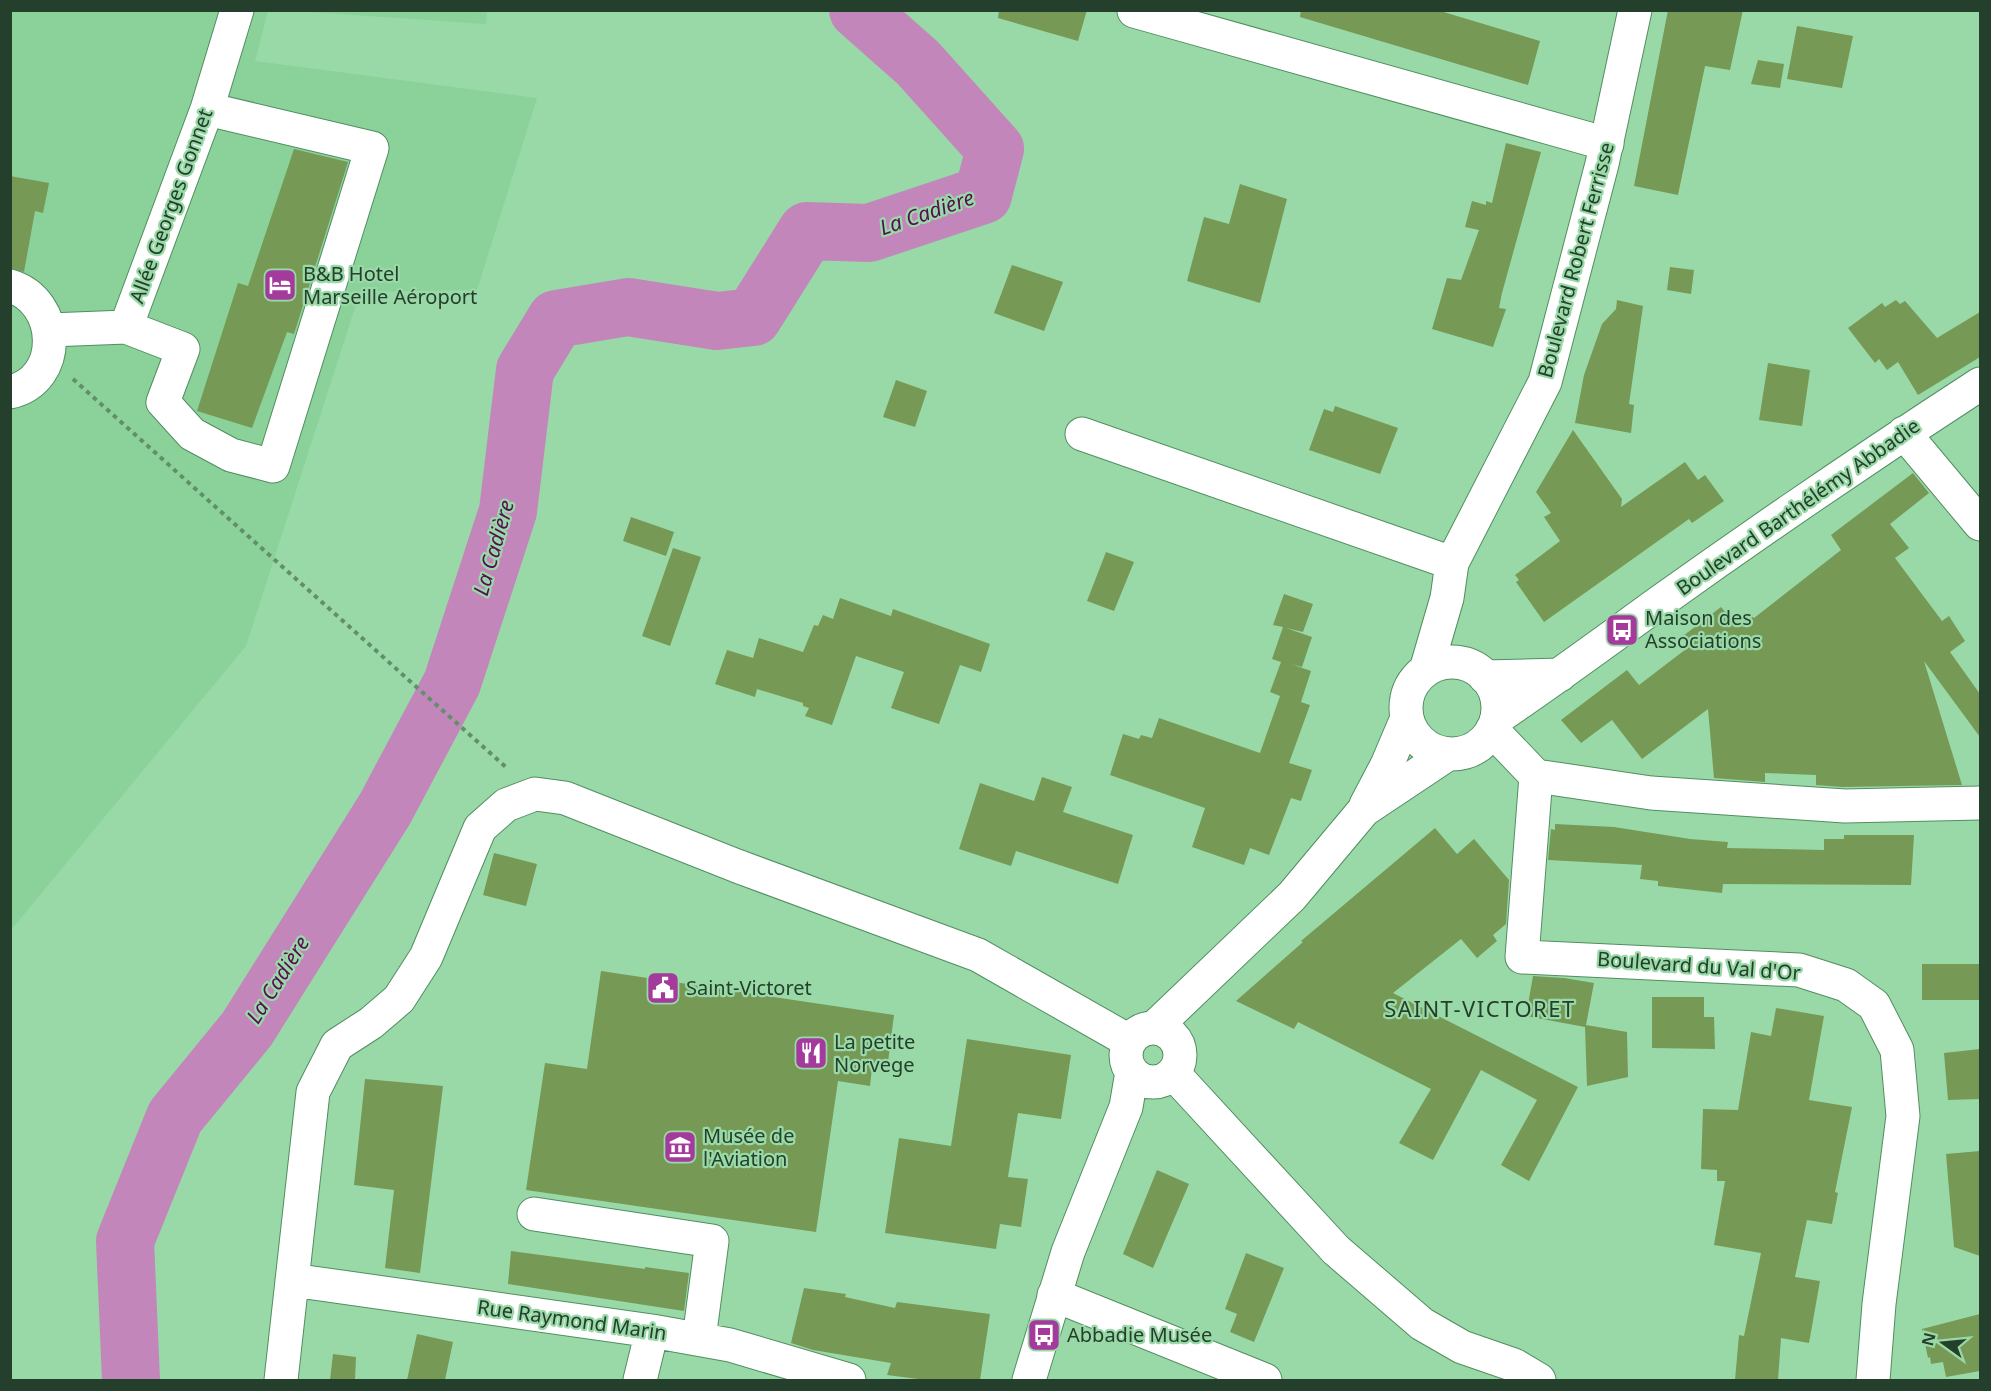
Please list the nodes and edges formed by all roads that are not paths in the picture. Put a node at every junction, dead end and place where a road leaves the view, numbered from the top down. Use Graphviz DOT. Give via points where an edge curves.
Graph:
graph roads {
  1 [pos="237,10"];
  2 [pos="1635,10"];
  3 [pos="1134,11"];
  4 [pos="207,109"];
  5 [pos="1607,144"];
  6 [pos="10,286"];
  7 [pos="126,327"];
  8 [pos="48,343"];
  9 [pos="1980,384"];
  10 [pos="10,392"];
  11 [pos="1904,433"];
  12 [pos="1087,442"];
  13 [pos="1980,524"];
  14 [pos="1452,563"];
  15 [pos="1447,598"];
  16 [pos="1426,670"];
  17 [pos="1475,670"];
  18 [pos="1560,675"];
  19 [pos="1407,718"];
  20 [pos="1495,724"];
  21 [pos="1448,754"];
  22 [pos="1536,776"];
  23 [pos="1980,803"];
  24 [pos="1364,810"];
  25 [pos="1152,1056"];
  26 [pos="534,1214"];
  27 [pos="292,1280"];
  28 [pos="1054,1294"];
  29 [pos="652,1331"];
  30 [pos="699,1339"];
  31 [pos="281,1380"];
  32 [pos="640,1380"];
  33 [pos="849,1380"];
  34 [pos="1029,1380"];
  35 [pos="1265,1380"];
  36 [pos="1539,1380"];
  37 [pos="1873,1380"];
  1 -- 4 [label="street, Allée Georges Gonnet"];
  2 -- 5 [label="street, Boulevard Robert Ferrisse"];
  3 -- 5 [label="street"];
  4 -- 7 [label="street, Allée Georges Gonnet"];
  4 -- 7 [label="street" via="372,148 273,466 231,454 192,434 163,402 183,349"];
  5 -- 14 [label="street, Boulevard Robert Ferrisse" via="1545,382"];
  6 -- 8 [label="street" via="33,299 44,313"];
  7 -- 8 [label="street, Allée Georges Gonnet"];
  8 -- 10 [label="street" via="44,366 32,381"];
  9 -- 11 [label="street, Boulevard Barthélémy Abbadie"];
  11 -- 13 [label="street"];
  11 -- 18 [label="street, Boulevard Barthélémy Abbadie"];
  12 -- 14 [label="street"];
  14 -- 15 [label="street, Boulevard Robert Ferrisse"];
  15 -- 16 [label="street, Boulevard Robert Ferrisse"];
  15 -- 17 [label="street, Boulevard Robert Ferrisse"];
  16 -- 17 [label="street" via="1451,662"];
  16 -- 19 [label="street" via="1409,691"];
  17 -- 18 [label="street"];
  17 -- 20 [label="street" via="1493,689 1497,703"];
  18 -- 20 [label="street, Boulevard Barthélémy Abbadie"];
  19 -- 21 [label="street" via="1421,743"];
  19 -- 24 [label="street"];
  20 -- 21 [label="street" via="1474,748"];
  20 -- 22 [label="street"];
  21 -- 24 [label="street"];
  22 -- 23 [label="street" via="1651,792 1845,806"];
  22 -- 37 [label="street, Boulevard du Val d'Or" via="1522,957 1799,970 1846,985 1874,1005 1897,1050 1903,1116"];
  24 -- 25 [label="street" via="1292,896 1191,993"];
  25 -- 27 [label="street" via="978,956 565,798 535,794 506,805 480,828 426,957 399,999 337,1045 313,1092"];
  25 -- 28 [label="street" via="1126,1107"];
  25 -- 36 [label="street" via="1336,1250 1422,1324 1462,1347 1514,1365"];
  26 -- 30 [label="street" via="712,1240"];
  27 -- 29 [label="street, Rue Raymond Marin"];
  27 -- 31 [label="street"];
  28 -- 34 [label="street"];
  28 -- 35 [label="street"];
  29 -- 30 [label="street, Rue Raymond Marin"];
  29 -- 32 [label="street"];
  30 -- 33 [label="street, Rue Raymond Marin"];
}
